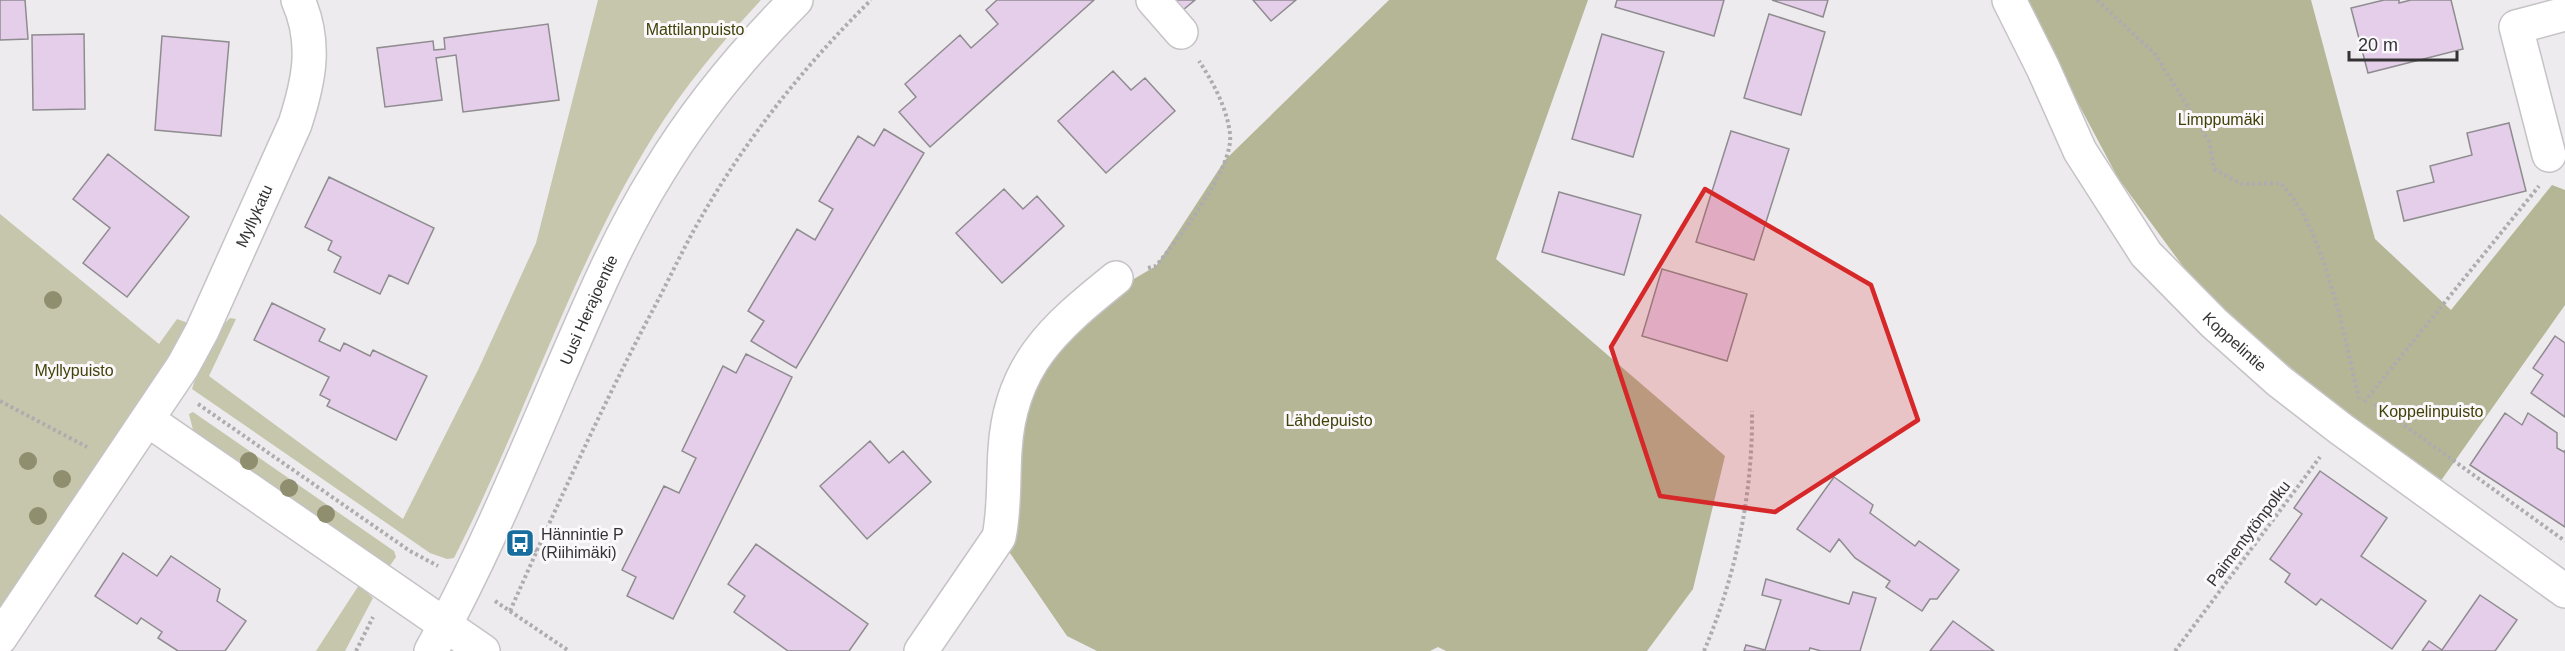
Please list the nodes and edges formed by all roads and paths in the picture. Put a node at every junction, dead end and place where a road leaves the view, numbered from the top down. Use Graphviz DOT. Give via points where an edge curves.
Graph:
graph roads {
  1 [pos="298,0"];
  2 [pos="796,0"];
  3 [pos="871,0"];
  4 [pos="1153,0"];
  5 [pos="2009,0"];
  6 [pos="2097,0"];
  7 [pos="2565,14"];
  8 [pos="1181,32"];
  9 [pos="2549,155"];
  10 [pos="1116,278"];
  11 [pos="171,385"];
  12 [pos="0,401"];
  13 [pos="2375,404"];
  14 [pos="1752,411"];
  15 [pos="2351,417"];
  16 [pos="148,420"];
  17 [pos="119,464"];
  18 [pos="2565,541"];
  19 [pos="520,543"];
  20 [pos="537,551"];
  21 [pos="467,583"];
  22 [pos="2565,591"];
  23 [pos="510,611"];
  24 [pos="0,638"];
  25 [pos="438,638"];
  26 [pos="483,651"];
  27 [pos="569,651"];
  28 [pos="921,651"];
  29 [pos="1704,651"];
  30 [pos="2175,651"];
  1 -- 11 [label="street, Myllykatu" via="306,18 310,65 295,124 202,330"];
  2 -- 21 [label="street, Uusi Herajoentie" via="705,102 623,235"];
  3 -- 20 [label="path" via="825,45 779,102 694,229 599,414"];
  4 -- 8 [label="street"];
  5 -- 15 [label="street, Koppelintie" via="2080,151 2146,254 2279,381"];
  6 -- 15 [label="path" via="2155,54 2209,141 2214,169 2241,184 2280,183 2293,196 2328,273"];
  7 -- 9 [label="street" via="2516,27"];
  8 -- 10 [label="path" via="1213,82 1225,115 1230,136 1225,160 1195,217 1156,266"];
  9 -- 15 [label="path, Paimentytönpolku" via="2545,180"];
  10 -- 28 [label="street" via="1062,321 1025,368 1006,436 999,537"];
  11 -- 16 [label="street, Myllykatu"];
  11 -- 21 [label="path" via="410,551"];
  12 -- 17 [label="path"];
  13 -- 18 [label="path"];
  14 -- 29 [label="path" via="1747,502 1731,573"];
  15 -- 22 [label="street, Koppelintie"];
  15 -- 30 [label="path, Paimentytönpolku"];
  16 -- 17 [label="street, Myllykatu"];
  16 -- 25 [label="street"];
  17 -- 24 [label="street, Myllykatu"];
  19 -- 20 [label="path"];
  20 -- 23 [label="path"];
  21 -- 23 [label="path"];
  21 -- 25 [label="street, Uusi Herajoentie"];
  23 -- 27 [label="path"];
  25 -- 26 [label="street"];
}
